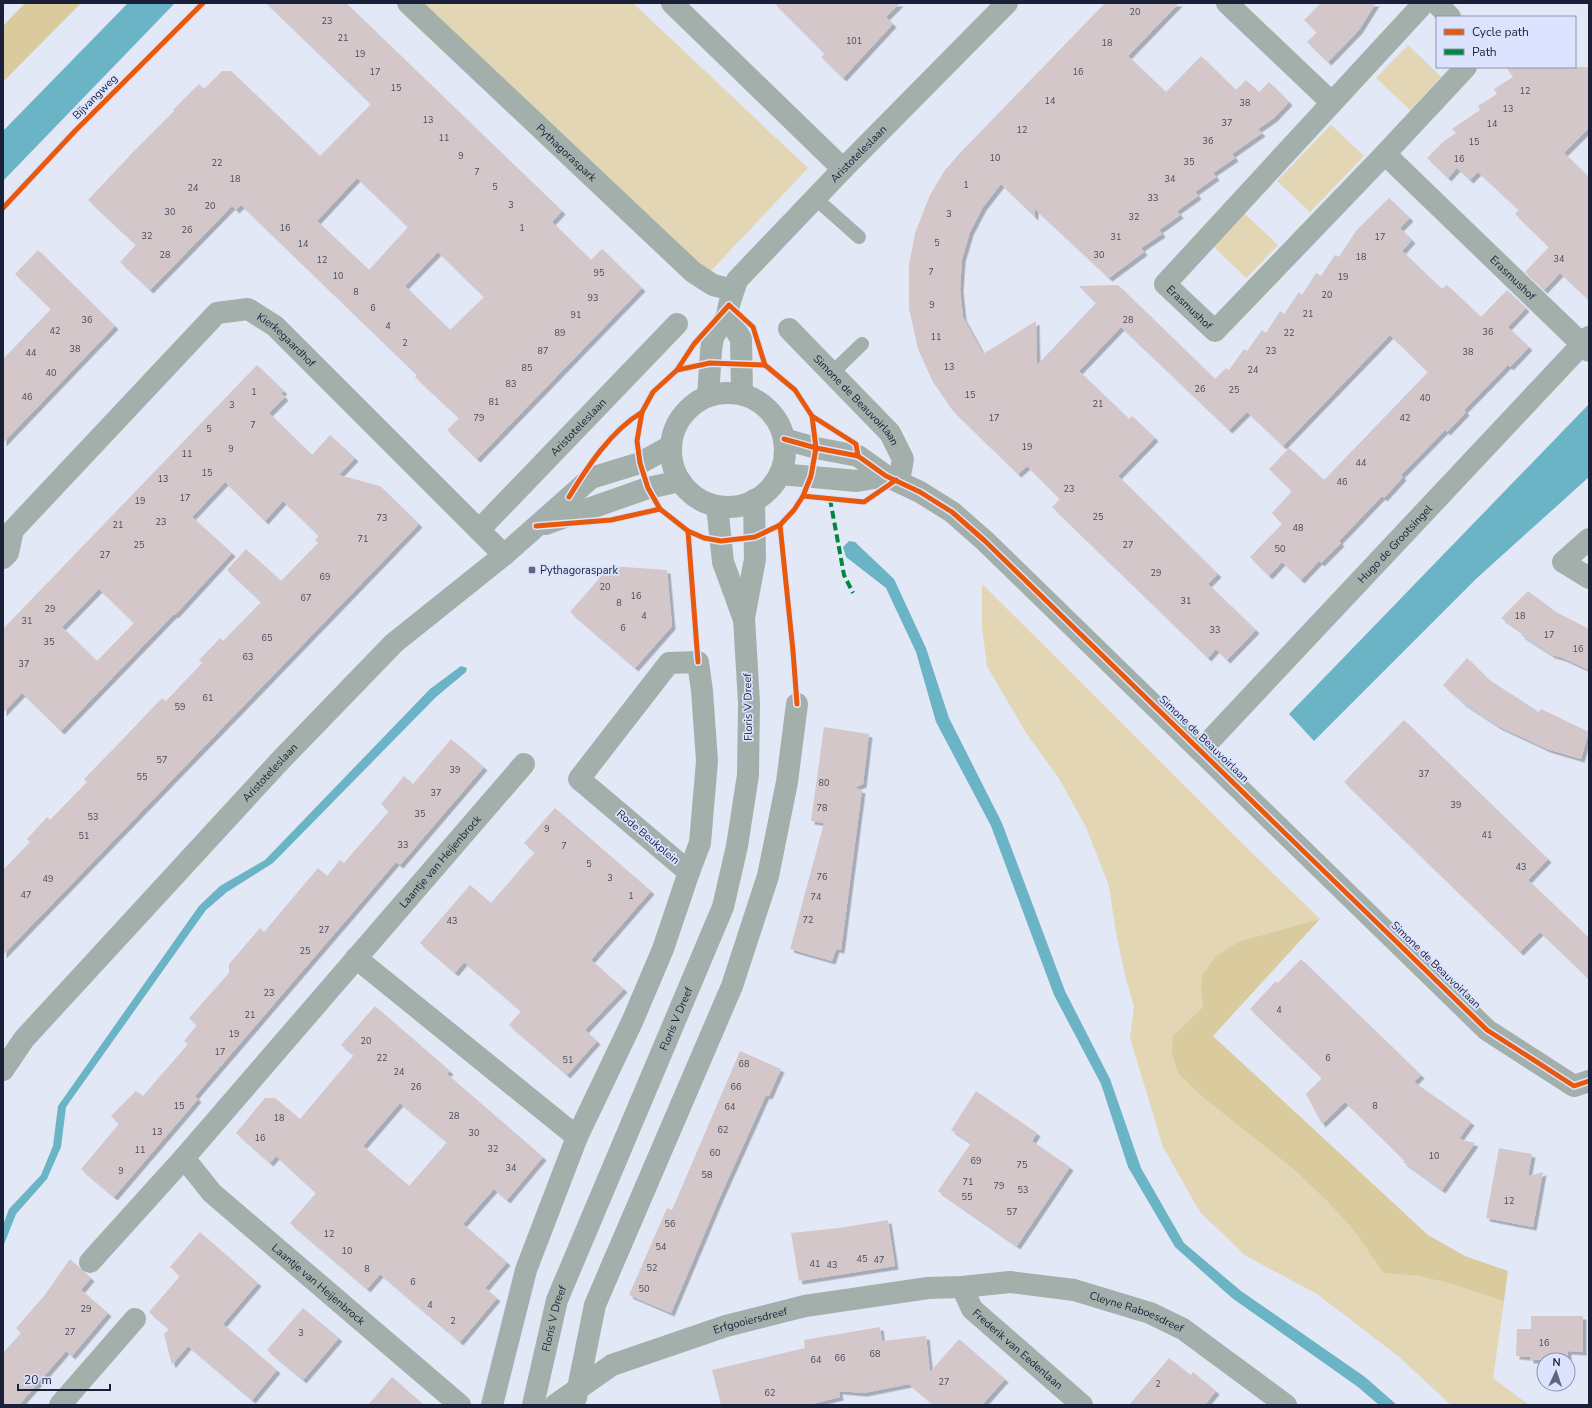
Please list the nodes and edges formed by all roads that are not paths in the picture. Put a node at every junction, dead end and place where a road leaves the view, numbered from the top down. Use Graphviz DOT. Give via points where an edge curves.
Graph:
graph roads {
  1 [pos="408,3"];
  2 [pos="672,3"];
  3 [pos="1007,3"];
  4 [pos="1227,3"];
  5 [pos="1424,3"];
  6 [pos="1436,3"];
  7 [pos="1449,16"];
  8 [pos="1465,68"];
  9 [pos="1332,102"];
  10 [pos="1385,154"];
  11 [pos="843,169"];
  12 [pos="816,198"];
  13 [pos="859,237"];
  14 [pos="733,290"];
  15 [pos="727,316"];
  16 [pos="677,324"];
  17 [pos="789,329"];
  18 [pos="862,344"];
  19 [pos="1587,344"];
  20 [pos="832,372"];
  21 [pos="742,394"];
  22 [pos="708,396"];
  23 [pos="784,439"];
  24 [pos="671,446"];
  25 [pos="780,474"];
  26 [pos="893,478"];
  27 [pos="680,481"];
  28 [pos="754,500"];
  29 [pos="717,506"];
  30 [pos="536,526"];
  31 [pos="8,527"];
  32 [pos="479,530"];
  33 [pos="1589,539"];
  34 [pos="504,555"];
  35 [pos="3,558"];
  36 [pos="1589,578"];
  37 [pos="744,618"];
  38 [pos="796,704"];
  39 [pos="1201,750"];
  40 [pos="524,764"];
  41 [pos="689,872"];
  42 [pos="356,958"];
  43 [pos="24,1039"];
  44 [pos="3,1051"];
  45 [pos="3,1070"];
  46 [pos="1589,1081"];
  47 [pos="577,1137"];
  48 [pos="184,1158"];
  49 [pos="90,1262"];
  50 [pos="962,1287"];
  51 [pos="134,1319"];
  52 [pos="576,1397"];
  53 [pos="60,1405"];
  54 [pos="460,1405"];
  55 [pos="492,1405"];
  56 [pos="533,1405"];
  57 [pos="555,1405"];
  58 [pos="1082,1405"];
  59 [pos="1286,1405"];
  1 -- 14 [label="street, Pythagoraspark" via="693,272 713,285"];
  2 -- 11 [label="street"];
  3 -- 11 [label="street, Aristoteleslaan"];
  4 -- 9 [label="street"];
  5 -- 9 [label="street, Erasmushof"];
  6 -- 7 [label="street"];
  8 -- 10 [label="street, Erasmushof"];
  9 -- 10 [label="street, Erasmushof" via="1164,284 1215,332"];
  10 -- 19 [label="street, Erasmushof"];
  11 -- 12 [label="street, Aristoteleslaan"];
  12 -- 13 [label="lane"];
  12 -- 14 [label="street, Aristoteleslaan" via="737,280"];
  14 -- 15 [label="street, Aristoteleslaan"];
  15 -- 21 [label="street" via="741,339"];
  15 -- 22 [label="street, Aristoteleslaan" via="713,336"];
  16 -- 32 [label="street, Aristoteleslaan"];
  17 -- 20 [label="street, Simone de Beauvoirlaan"];
  18 -- 20 [label="lane"];
  19 -- 39 [label="street, Hugo de Grootsingel"];
  20 -- 26 [label="street, Simone de Beauvoirlaan" via="890,433 903,459"];
  21 -- 22 [label="street"];
  21 -- 23 [label="street" via="769,411 776,419"];
  22 -- 24 [label="street" via="694,404 682,416 674,430"];
  23 -- 25 [label="street" via="785,457"];
  23 -- 26 [label="street, Simone de Beauvoirlaan" via="858,456"];
  24 -- 27 [label="street" via="672,464"];
  24 -- 30 [label="street, Aristoteleslaan" via="640,463 591,478"];
  25 -- 26 [label="street" via="857,481"];
  25 -- 28 [label="street" via="769,489"];
  26 -- 39 [label="street, Simone de Beauvoirlaan" via="952,512 985,541"];
  27 -- 29 [label="street" via="696,497"];
  27 -- 30 [label="street, Aristoteleslaan" via="648,488"];
  28 -- 29 [label="street" via="736,506"];
  28 -- 37 [label="street, Floris V Dreef" via="755,560"];
  29 -- 37 [label="street, Floris V Dreef" via="723,562"];
  30 -- 34 [label="street, Aristoteleslaan"];
  31 -- 32 [label="street, Kierkegaardhof" via="218,313 248,308 275,326"];
  31 -- 35 [label="street, Kierkegaardhof" via="8,553"];
  32 -- 34 [label="street, Kierkegaardhof"];
  33 -- 36 [label="street" via="1563,562"];
  34 -- 43 [label="street, Aristoteleslaan" via="394,643 278,762"];
  37 -- 56 [label="street, Floris V Dreef" via="749,703 748,775 737,846 723,907 557,1300"];
  38 -- 52 [label="street" via="787,782 768,876 732,986 595,1305"];
  39 -- 46 [label="street, Simone de Beauvoirlaan" via="1487,1030 1574,1086"];
  40 -- 42 [label="street, Laantje van Heijenbrock"];
  41 -- 41 [label="street, Rode Beukplein" via="579,779 669,663 698,662 707,761 700,843"];
  41 -- 47 [label="street" via="663,949 632,1022"];
  42 -- 47 [label="street"];
  42 -- 48 [label="street, Laantje van Heijenbrock"];
  43 -- 44 [label="street, Aristoteleslaan"];
  43 -- 45 [label="street, Aristoteleslaan"];
  47 -- 55 [label="street" via="526,1270"];
  48 -- 49 [label="street, Laantje van Heijenbrock"];
  48 -- 54 [label="street, Laantje van Heijenbrock" via="212,1193"];
  50 -- 52 [label="street, Erfgooiersdreef" via="928,1288 805,1306 726,1326 612,1365"];
  50 -- 58 [label="street, Frederik van Eedenlaan" via="972,1309"];
  50 -- 59 [label="street, Cleyne Raboesdreef" via="1010,1282 1074,1290 1150,1313 1184,1329"];
  51 -- 53 [label="street"];
  52 -- 57 [label="street, Erfgooiersdreef"];
}
